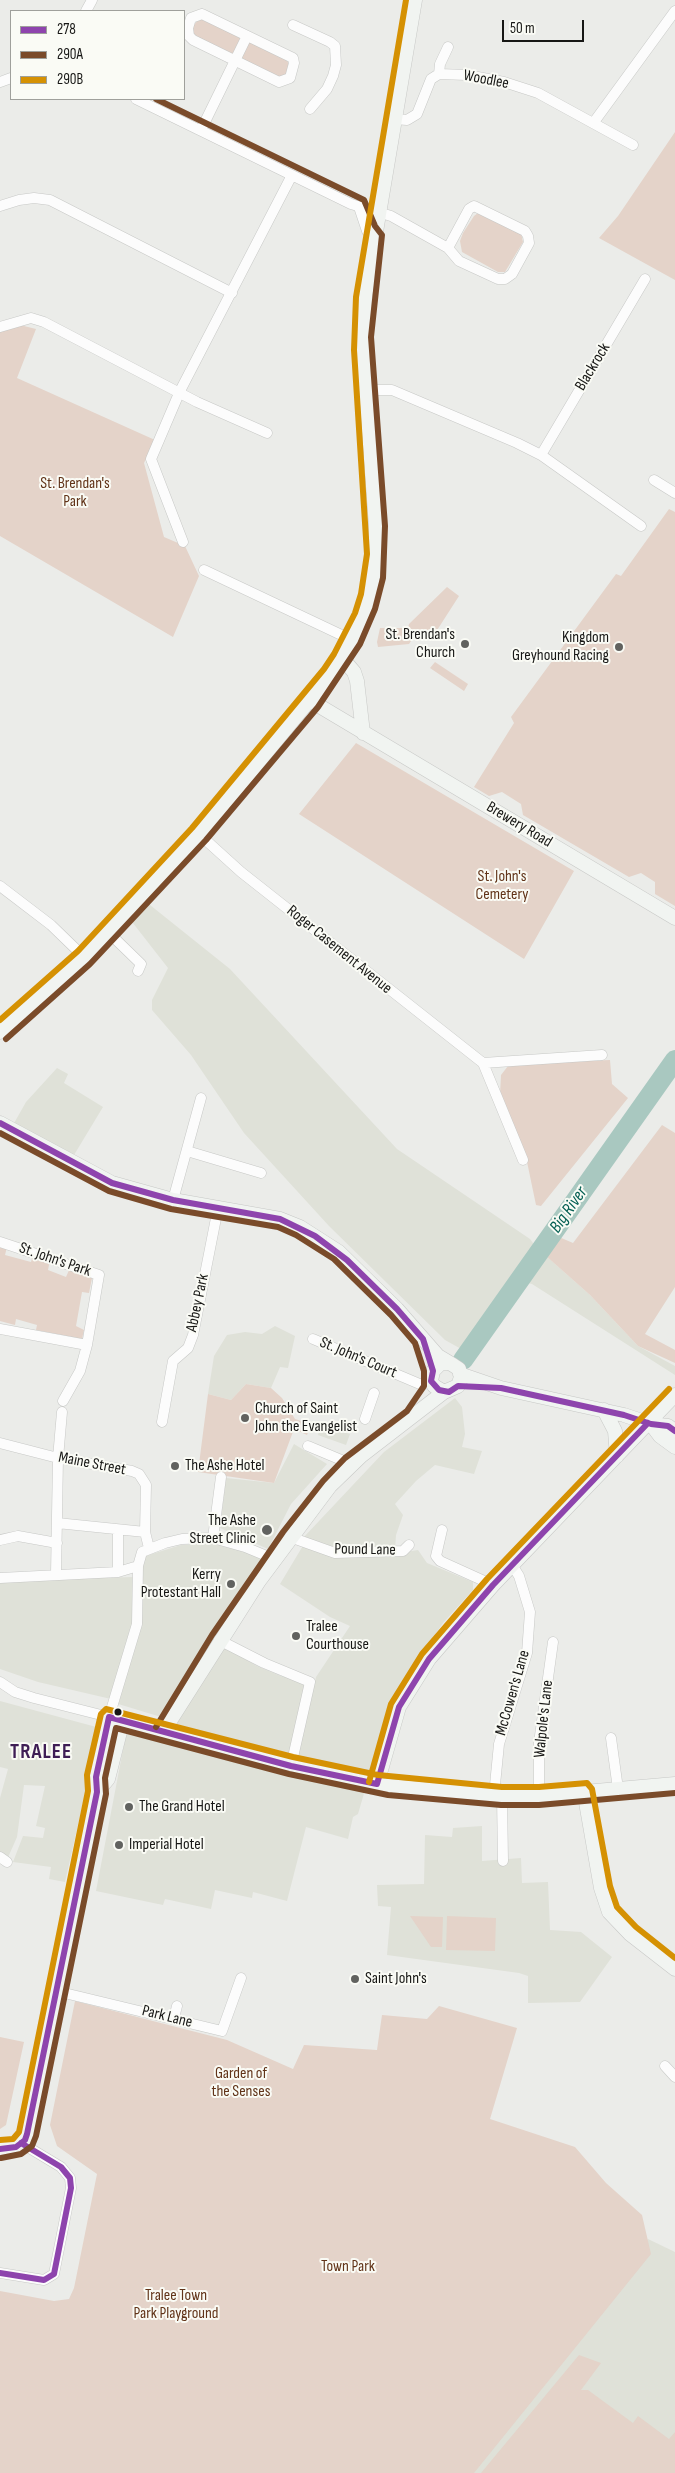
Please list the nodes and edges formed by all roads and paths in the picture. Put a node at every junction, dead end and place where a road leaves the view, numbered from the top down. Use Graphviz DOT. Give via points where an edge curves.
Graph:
graph roads {
  1 [pos="415,0"];
  2 [pos="675,11"];
  3 [pos="293,25"];
  4 [pos="247,36"];
  5 [pos="448,48"];
  6 [pos="235,61"];
  7 [pos="439,74"];
  8 [pos="138,100"];
  9 [pos="310,109"];
  10 [pos="396,119"];
  11 [pos="594,122"];
  12 [pos="201,130"];
  13 [pos="633,145"];
  14 [pos="292,175"];
  15 [pos="0,206"];
  16 [pos="359,207"];
  17 [pos="380,211"];
  18 [pos="374,238"];
  19 [pos="448,248"];
  20 [pos="645,279"];
  21 [pos="232,293"];
  22 [pos="0,327"];
  23 [pos="365,390"];
  24 [pos="180,391"];
  25 [pos="267,433"];
  26 [pos="541,455"];
  27 [pos="654,480"];
  28 [pos="675,493"];
  29 [pos="641,526"];
  30 [pos="183,542"];
  31 [pos="204,570"];
  32 [pos="352,640"];
  33 [pos="342,658"];
  34 [pos="310,700"];
  35 [pos="363,733"];
  36 [pos="199,834"];
  37 [pos="0,886"];
  38 [pos="675,918"];
  39 [pos="108,932"];
  40 [pos="84,957"];
  41 [pos="138,971"];
  42 [pos="0,1032"];
  43 [pos="602,1055"];
  44 [pos="483,1063"];
  45 [pos="201,1098"];
  46 [pos="0,1123"];
  47 [pos="187,1151"];
  48 [pos="523,1160"];
  49 [pos="261,1173"];
  50 [pos="173,1200"];
  51 [pos="218,1208"];
  52 [pos="0,1242"];
  53 [pos="0,1329"];
  54 [pos="313,1339"];
  55 [pos="423,1339"];
  56 [pos="87,1345"];
  57 [pos="448,1363"];
  58 [pos="459,1380"];
  59 [pos="435,1383"];
  60 [pos="374,1393"];
  61 [pos="675,1394"];
  62 [pos="63,1401"];
  63 [pos="604,1410"];
  64 [pos="62,1412"];
  65 [pos="365,1419"];
  66 [pos="162,1422"];
  67 [pos="650,1424"];
  68 [pos="675,1431"];
  69 [pos="0,1443"];
  70 [pos="308,1446"];
  71 [pos="675,1447"];
  72 [pos="617,1456"];
  73 [pos="58,1458"];
  74 [pos="351,1464"];
  75 [pos="221,1477"];
  76 [pos="57,1523"];
  77 [pos="118,1530"];
  78 [pos="442,1530"];
  79 [pos="145,1532"];
  80 [pos="290,1537"];
  81 [pos="213,1538"];
  82 [pos="0,1540"];
  83 [pos="57,1543"];
  84 [pos="409,1545"];
  85 [pos="148,1548"];
  86 [pos="274,1559"];
  87 [pos="138,1566"];
  88 [pos="512,1566"];
  89 [pos="118,1572"];
  90 [pos="56,1574"];
  91 [pos="0,1578"];
  92 [pos="493,1585"];
  93 [pos="220,1640"];
  94 [pos="553,1642"];
  95 [pos="0,1682"];
  96 [pos="116,1719"];
  97 [pos="163,1732"];
  98 [pos="611,1738"];
  99 [pos="291,1766"];
  100 [pos="377,1784"];
  101 [pos="675,1784"];
  102 [pos="618,1789"];
  103 [pos="584,1790"];
  104 [pos="498,1796"];
  105 [pos="539,1796"];
  106 [pos="503,1861"];
  107 [pos="675,1969"];
  108 [pos="242,1978"];
  109 [pos="56,1991"];
  110 [pos="177,2006"];
  111 [pos="174,2018"];
  112 [pos="665,2066"];
  113 [pos="675,2077"];
  114 [pos="21,2143"];
  115 [pos="0,2149"];
  116 [pos="0,2273"];
  1 -- 10 [label="main road"];
  2 -- 11 [label="street"];
  3 -- 9 [label="street" via="335,46 333,76 327,89"];
  4 -- 6 [label="street"];
  4 -- 6 [label="street" via="293,58 290,78 279,82"];
  4 -- 6 [label="street" via="202,14 191,18 189,36"];
  5 -- 7 [label="street"];
  6 -- 12 [label="street"];
  7 -- 10 [label="street" via="431,80 417,114 407,120"];
  7 -- 11 [label="street, Woodlee" via="504,82 538,93"];
  8 -- 12 [label="street"];
  10 -- 17 [label="main road"];
  11 -- 13 [label="street, Woodlee"];
  12 -- 14 [label="street"];
  14 -- 16 [label="street"];
  14 -- 21 [label="street"];
  15 -- 21 [label="street" via="34,198 50,200"];
  16 -- 17 [label="street"];
  16 -- 18 [label="street" via="367,231"];
  17 -- 18 [label="main road"];
  17 -- 19 [label="street"];
  18 -- 23 [label="main road" via="362,324"];
  19 -- 19 [label="street" via="459,261 498,279 505,279 512,274 529,242 525,231 474,206"];
  20 -- 26 [label="street, Blackrock"];
  21 -- 24 [label="street"];
  22 -- 24 [label="street" via="31,318 44,322"];
  23 -- 26 [label="street" via="392,390"];
  23 -- 32 [label="main road" via="376,555 370,596"];
  24 -- 25 [label="street" via="204,406"];
  24 -- 30 [label="street" via="151,459"];
  26 -- 29 [label="street"];
  27 -- 28 [label="street"];
  31 -- 32 [label="street"];
  32 -- 33 [label="main road"];
  33 -- 34 [label="main road"];
  33 -- 35 [label="main road" via="357,681"];
  34 -- 35 [label="main road, Brewery Road"];
  34 -- 36 [label="main road"];
  35 -- 38 [label="main road, Brewery Road"];
  36 -- 39 [label="main road"];
  36 -- 44 [label="street, Roger Casement Avenue" via="241,872"];
  37 -- 40 [label="street"];
  39 -- 40 [label="main road"];
  39 -- 41 [label="street" via="141,964"];
  40 -- 42 [label="main road"];
  43 -- 44 [label="street"];
  44 -- 48 [label="street, Roger Casement Avenue"];
  45 -- 47 [label="street"];
  46 -- 50 [label="main road" via="112,1183"];
  47 -- 49 [label="street"];
  47 -- 50 [label="street"];
  50 -- 51 [label="main road"];
  51 -- 55 [label="main road" via="280,1219 316,1236 347,1260"];
  51 -- 66 [label="street, Abbey Park" via="192,1334 188,1348 173,1361"];
  52 -- 56 [label="street, St. John's Park" via="99,1275"];
  53 -- 56 [label="street"];
  54 -- 59 [label="street, St. John's Court" via="422,1385"];
  55 -- 57 [label="main road"];
  55 -- 59 [label="main road"];
  56 -- 62 [label="street, St. John's Park" via="80,1372"];
  57 -- 58 [label="main road" via="458,1369"];
  57 -- 59 [label="main road" via="441,1363"];
  58 -- 59 [label="main road"];
  58 -- 63 [label="main road"];
  59 -- 74 [label="main road" via="413,1417"];
  60 -- 65 [label="street, St. John's Court"];
  61 -- 67 [label="main road"];
  63 -- 67 [label="main road"];
  63 -- 72 [label="main road" via="615,1431"];
  64 -- 73 [label="street"];
  67 -- 68 [label="main road" via="668,1426"];
  67 -- 71 [label="main road"];
  67 -- 72 [label="main road"];
  69 -- 73 [label="street, Maine Street"];
  70 -- 74 [label="street"];
  72 -- 88 [label="main road"];
  73 -- 76 [label="street"];
  73 -- 79 [label="street, Maine Street" via="139,1474 146,1485"];
  74 -- 80 [label="main road"];
  75 -- 81 [label="street"];
  76 -- 77 [label="street"];
  76 -- 83 [label="street"];
  77 -- 79 [label="street"];
  77 -- 89 [label="street"];
  78 -- 92 [label="street" via="436,1556 440,1561"];
  79 -- 85 [label="street, Maine Street"];
  80 -- 84 [label="street, Pound Lane" via="335,1553 403,1551"];
  80 -- 86 [label="main road"];
  81 -- 85 [label="street" via="182,1539"];
  81 -- 86 [label="street"];
  82 -- 83 [label="street" via="18,1536"];
  83 -- 90 [label="street"];
  85 -- 87 [label="street" via="139,1556"];
  86 -- 93 [label="main road"];
  87 -- 89 [label="street"];
  87 -- 96 [label="street" via="137,1624"];
  88 -- 92 [label="main road"];
  88 -- 104 [label="street, McCowen's Lane" via="519,1576 530,1612 527,1653 499,1744"];
  89 -- 90 [label="street"];
  90 -- 91 [label="street"];
  92 -- 100 [label="main road" via="429,1659 399,1707"];
  93 -- 97 [label="main road"];
  93 -- 99 [label="street" via="310,1682"];
  94 -- 105 [label="street, Walpole's Lane" via="540,1743"];
  95 -- 96 [label="street" via="15,1692"];
  96 -- 97 [label="main road"];
  96 -- 109 [label="main road" via="96,1778 97,1792"];
  97 -- 99 [label="main road"];
  98 -- 102 [label="street"];
  99 -- 100 [label="main road"];
  100 -- 104 [label="main road"];
  101 -- 102 [label="main road"];
  102 -- 103 [label="main road"];
  103 -- 105 [label="main road"];
  103 -- 107 [label="main road" via="601,1888 609,1912 630,1934"];
  104 -- 105 [label="main road"];
  104 -- 106 [label="street, McCowen's Lane"];
  108 -- 111 [label="street, Park Lane" via="222,2031"];
  109 -- 111 [label="street, Park Lane"];
  109 -- 114 [label="main road" via="27,2134"];
  110 -- 111 [label="street"];
  112 -- 113 [label="street"];
  114 -- 115 [label="main road"];
  114 -- 116 [label="street" via="61,2167 70,2178 71,2188 54,2274 44,2280"];
}
